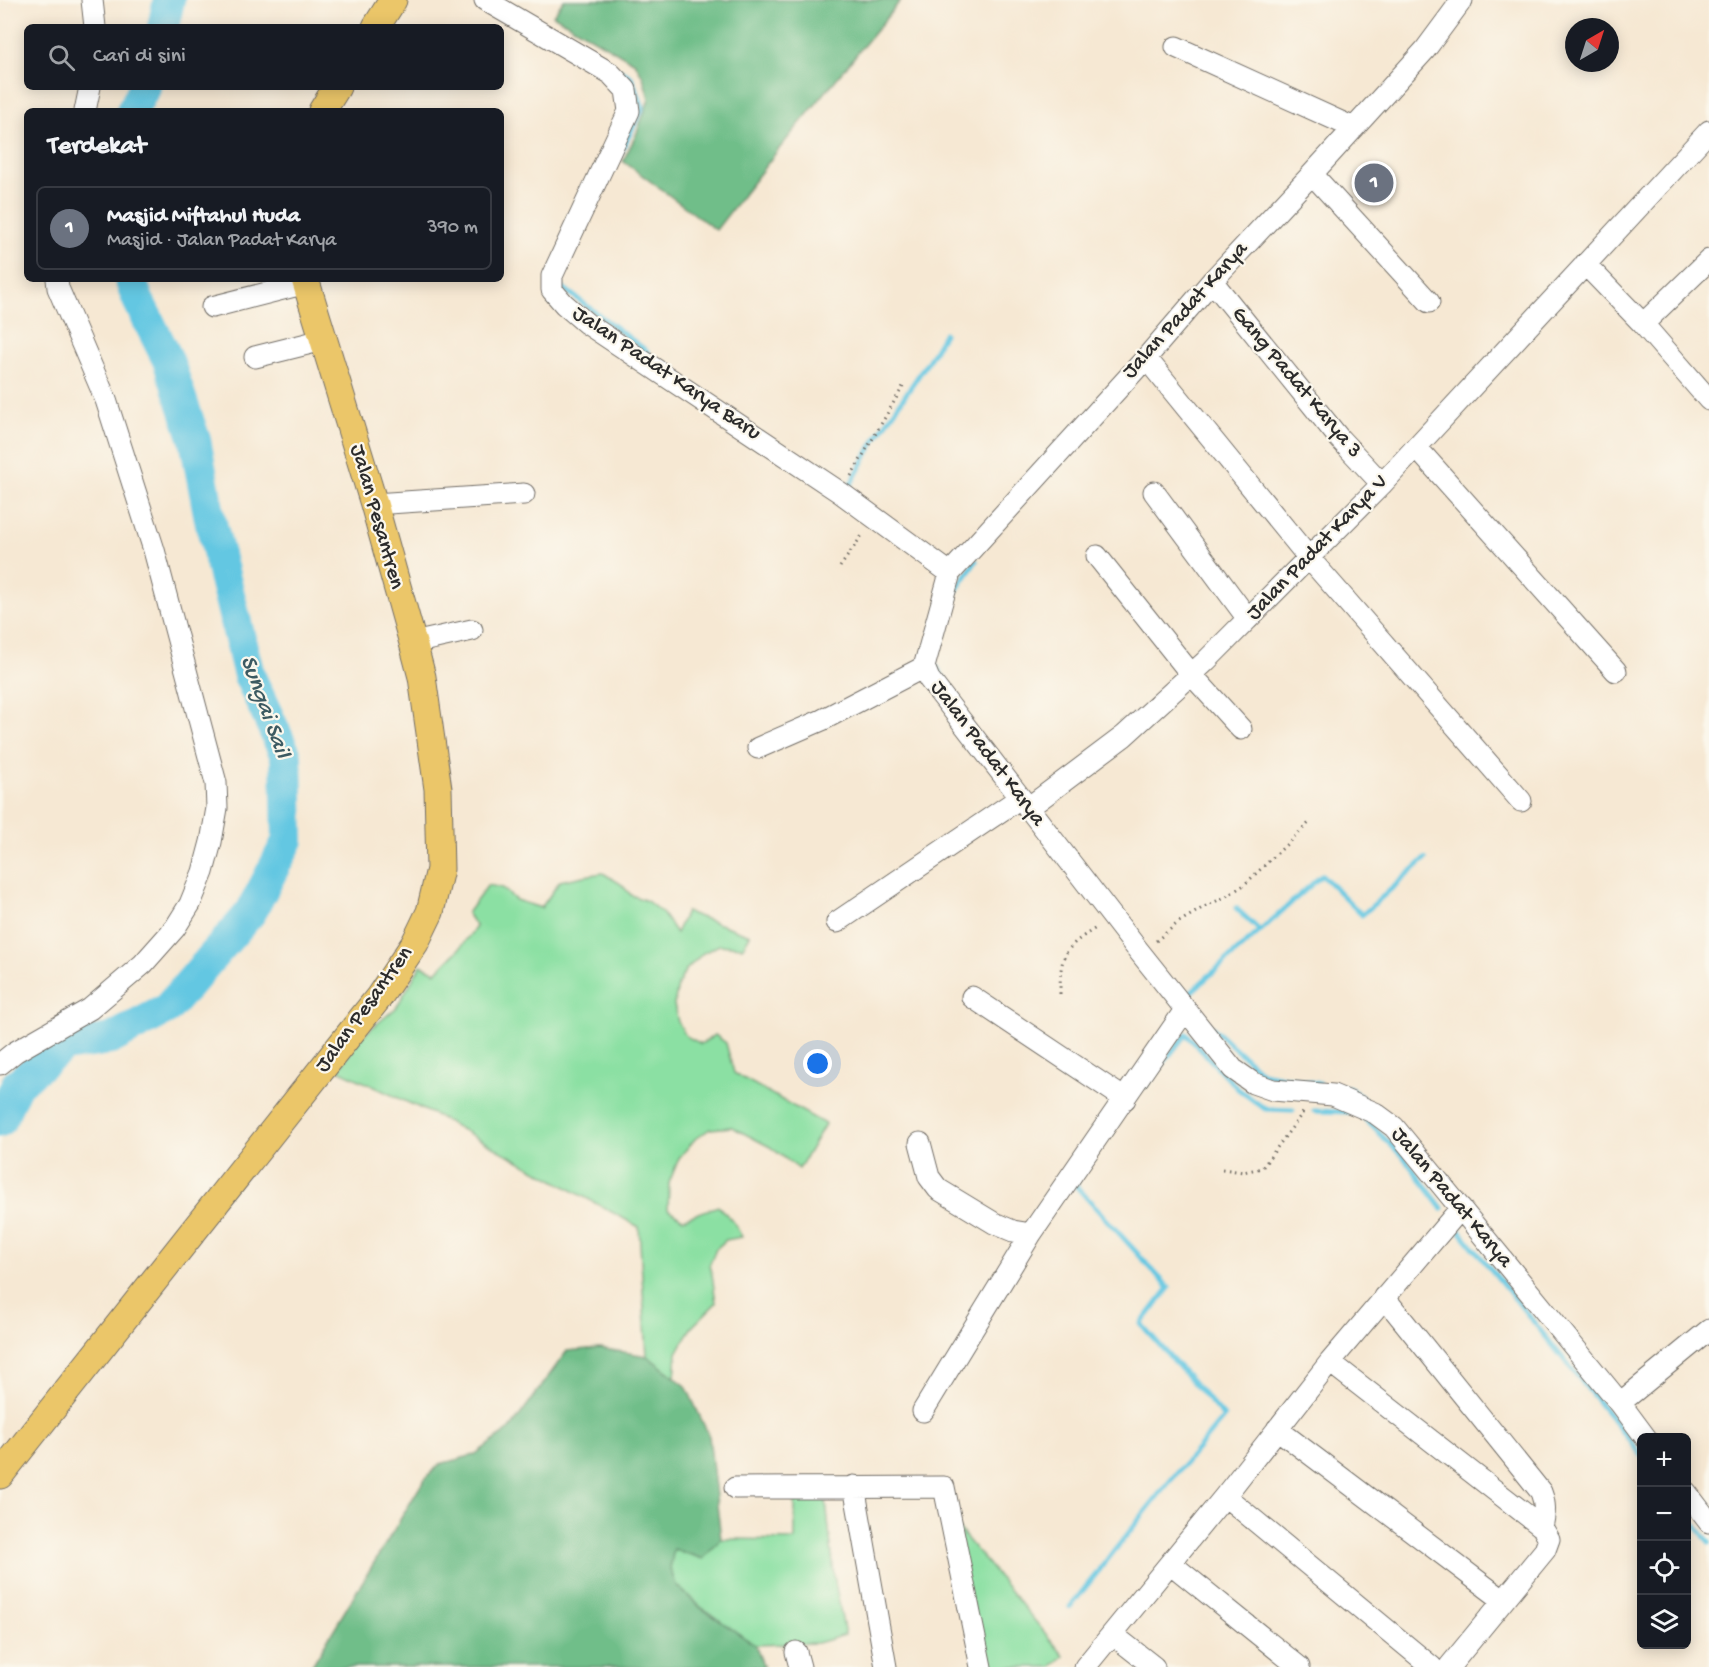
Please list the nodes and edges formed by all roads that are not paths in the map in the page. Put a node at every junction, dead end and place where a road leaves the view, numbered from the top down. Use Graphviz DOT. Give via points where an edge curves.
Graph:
graph roads {
  1 [pos="92,0"];
  2 [pos="393,0"];
  3 [pos="485,0"];
  4 [pos="1462,0"];
  5 [pos="95,24"];
  6 [pos="378,24"];
  7 [pos="1176,47"];
  8 [pos="89,90"];
  9 [pos="335,90"];
  10 [pos="86,108"];
  11 [pos="324,108"];
  12 [pos="1354,128"];
  13 [pos="1709,132"];
  14 [pos="1312,174"];
  15 [pos="1709,260"];
  16 [pos="1585,264"];
  17 [pos="1212,281"];
  18 [pos="57,282"];
  19 [pos="302,282"];
  20 [pos="306,282"];
  21 [pos="1430,302"];
  22 [pos="212,307"];
  23 [pos="1643,324"];
  24 [pos="323,340"];
  25 [pos="255,357"];
  26 [pos="1146,358"];
  27 [pos="1707,394"];
  28 [pos="1416,447"];
  29 [pos="1382,484"];
  30 [pos="1154,492"];
  31 [pos="524,494"];
  32 [pos="374,504"];
  33 [pos="1097,556"];
  34 [pos="1309,558"];
  35 [pos="951,573"];
  36 [pos="1248,619"];
  37 [pos="472,630"];
  38 [pos="413,643"];
  39 [pos="924,667"];
  40 [pos="1616,671"];
  41 [pos="1191,674"];
  42 [pos="1241,729"];
  43 [pos="758,748"];
  44 [pos="1521,801"];
  45 [pos="1024,803"];
  46 [pos="837,922"];
  47 [pos="972,997"];
  48 [pos="1185,1010"];
  49 [pos="0,1064"];
  50 [pos="1125,1099"];
  51 [pos="920,1143"];
  52 [pos="1461,1208"];
  53 [pos="1031,1234"];
  54 [pos="1384,1297"];
  55 [pos="1709,1330"];
  56 [pos="1330,1362"];
  57 [pos="1620,1403"];
  58 [pos="923,1411"];
  59 [pos="1277,1429"];
  60 [pos="1643,1433"];
  61 [pos="0,1475"];
  62 [pos="854,1486"];
  63 [pos="735,1488"];
  64 [pos="1225,1496"];
  65 [pos="1691,1497"];
  66 [pos="1707,1515"];
  67 [pos="1542,1527"];
  68 [pos="1170,1563"];
  69 [pos="1503,1600"];
  70 [pos="1112,1634"];
  71 [pos="886,1667"];
  72 [pos="981,1667"];
  73 [pos="1085,1667"];
  74 [pos="1154,1667"];
  75 [pos="1299,1667"];
  76 [pos="1432,1667"];
  77 [pos="1449,1667"];
  1 -- 5 [label="street"];
  2 -- 6 [label="main road"];
  3 -- 35 [label="street, Jalan Padat Karya Baru" via="610,73 626,90 628,111 552,276 552,290 586,323 841,493"];
  4 -- 12 [label="street, Jalan Padat Karya" via="1425,50"];
  7 -- 12 [label="street"];
  8 -- 10 [label="street"];
  9 -- 11 [label="main road"];
  12 -- 14 [label="street, Jalan Padat Karya"];
  13 -- 16 [label="street, Jalan Padat Karya V"];
  14 -- 17 [label="street, Jalan Padat Karya"];
  14 -- 21 [label="street"];
  15 -- 23 [label="street"];
  16 -- 23 [label="street"];
  16 -- 28 [label="street, Jalan Padat Karya V"];
  17 -- 26 [label="street, Jalan Padat Karya"];
  17 -- 29 [label="street, Gang Padat Karya 3" via="1339,438"];
  18 -- 49 [label="street" via="106,400 154,550 216,783 217,808 203,872 175,928 143,964 90,1009"];
  19 -- 22 [label="street"];
  20 -- 24 [label="main road, Jalan Pesantren"];
  23 -- 27 [label="street"];
  24 -- 25 [label="street"];
  24 -- 32 [label="main road, Jalan Pesantren"];
  26 -- 34 [label="street"];
  26 -- 35 [label="street, Jalan Padat Karya"];
  28 -- 29 [label="street, Jalan Padat Karya V"];
  28 -- 40 [label="street"];
  29 -- 34 [label="street, Jalan Padat Karya V"];
  30 -- 36 [label="street"];
  31 -- 32 [label="street"];
  32 -- 38 [label="main road, Jalan Pesantren"];
  33 -- 41 [label="street"];
  34 -- 36 [label="street, Jalan Padat Karya V"];
  34 -- 44 [label="street"];
  35 -- 39 [label="street, Jalan Padat Karya"];
  36 -- 41 [label="street, Jalan Padat Karya V"];
  37 -- 38 [label="street"];
  38 -- 61 [label="main road, Jalan Pesantren" via="422,677 438,789 440,858 430,912 415,943 380,997"];
  39 -- 43 [label="street"];
  39 -- 45 [label="street, Jalan Padat Karya" via="929,679"];
  41 -- 42 [label="street"];
  41 -- 45 [label="street, Jalan Padat Karya V" via="1124,736"];
  45 -- 46 [label="street, Jalan Padat Karya V"];
  45 -- 48 [label="street, Jalan Padat Karya"];
  47 -- 50 [label="street"];
  48 -- 50 [label="street"];
  48 -- 52 [label="street, Jalan Padat Karya" via="1233,1069 1252,1083 1272,1090 1333,1095 1375,1113 1394,1128"];
  50 -- 53 [label="street"];
  51 -- 53 [label="street" via="929,1177 938,1188 994,1223"];
  52 -- 54 [label="street"];
  52 -- 57 [label="street, Jalan Padat Karya"];
  53 -- 58 [label="street"];
  54 -- 56 [label="street"];
  54 -- 67 [label="street" via="1541,1492 1546,1511"];
  55 -- 57 [label="street"];
  56 -- 59 [label="street"];
  56 -- 67 [label="street"];
  57 -- 60 [label="street, Jalan Padat Karya"];
  59 -- 64 [label="street"];
  59 -- 69 [label="street"];
  62 -- 63 [label="street"];
  62 -- 71 [label="street"];
  62 -- 72 [label="street" via="944,1487"];
  64 -- 68 [label="street"];
  64 -- 76 [label="street"];
  65 -- 66 [label="street"];
  67 -- 69 [label="street" via="1549,1539 1545,1550"];
  68 -- 70 [label="street"];
  68 -- 75 [label="street"];
  69 -- 77 [label="street"];
  70 -- 73 [label="street"];
  70 -- 74 [label="street"];
}
